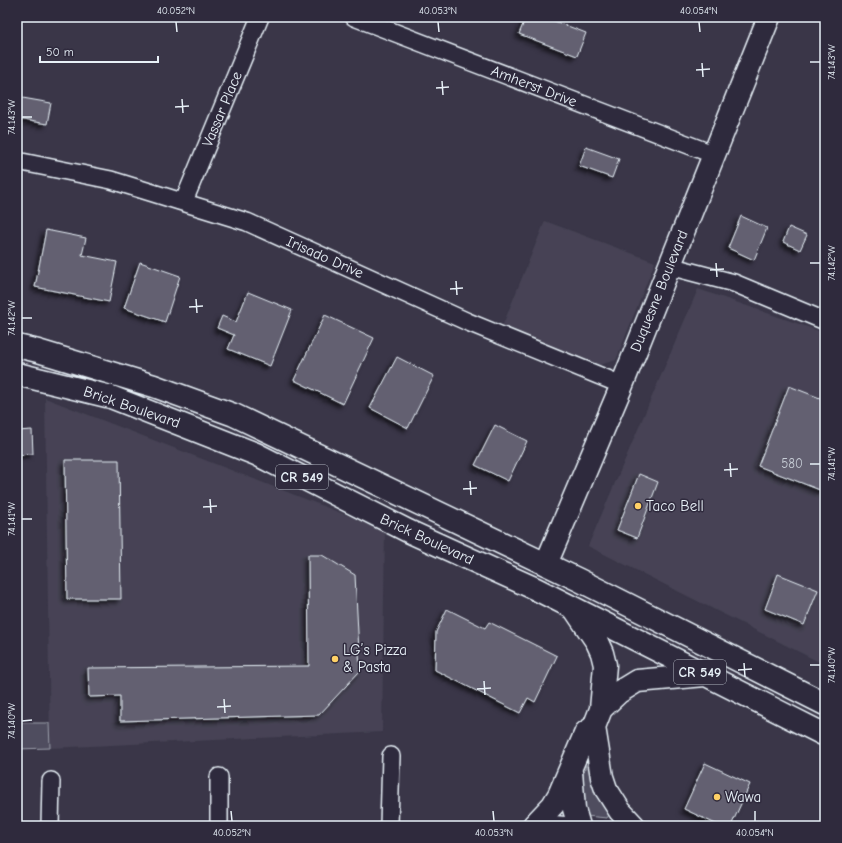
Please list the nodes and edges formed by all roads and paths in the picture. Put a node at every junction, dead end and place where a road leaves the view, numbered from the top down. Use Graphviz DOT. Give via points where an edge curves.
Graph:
graph roads {
  1 [pos="260,17"];
  2 [pos="354,17"];
  3 [pos="769,17"];
  4 [pos="715,155"];
  5 [pos="17,161"];
  6 [pos="184,201"];
  7 [pos="669,266"];
  8 [pos="825,321"];
  9 [pos="17,346"];
  10 [pos="17,374"];
  11 [pos="622,385"];
  12 [pos="546,564"];
  13 [pos="575,610"];
  14 [pos="706,675"];
  15 [pos="825,686"];
  16 [pos="796,688"];
  17 [pos="825,704"];
  18 [pos="598,718"];
  19 [pos="825,735"];
  20 [pos="391,756"];
  21 [pos="571,769"];
  22 [pos="219,777"];
  23 [pos="51,781"];
  24 [pos="50,826"];
  25 [pos="220,826"];
  26 [pos="389,826"];
  27 [pos="532,826"];
  28 [pos="570,826"];
  29 [pos="579,826"];
  30 [pos="634,826"];
  1 -- 6 [label="street, Vassar Place"];
  2 -- 4 [label="street, Amherst Drive"];
  3 -- 4 [label="main road, Duquesne Boulevard"];
  4 -- 7 [label="main road, Duquesne Boulevard"];
  5 -- 6 [label="street, Irisado Drive" via="111,180"];
  6 -- 11 [label="street, Irisado Drive" via="247,222 474,325"];
  7 -- 8 [label="street" via="734,283"];
  7 -- 11 [label="main road, Duquesne Boulevard"];
  9 -- 12 [label="main road, Brick Boulevard / CR 549" via="38,350 154,386 234,415"];
  10 -- 13 [label="main road, Brick Boulevard / CR 549" via="111,397 249,451 408,531 536,589"];
  11 -- 12 [label="main road, Duquesne Boulevard"];
  12 -- 16 [label="main road, Brick Boulevard / CR 549"];
  13 -- 14 [label="main road, Brick Boulevard / CR 549"];
  13 -- 18 [label="main road" via="602,653 605,671"];
  14 -- 18 [label="main road" via="637,681 619,692"];
  14 -- 19 [label="main road, Brick Boulevard / CR 549"];
  15 -- 16 [label="main road"];
  16 -- 17 [label="main road, Brick Boulevard / CR 549"];
  18 -- 21 [label="main road" via="586,732"];
  18 -- 30 [label="main road" via="600,765 606,789 620,811"];
  20 -- 26 [label="street"];
  21 -- 27 [label="main road" via="553,805"];
  21 -- 29 [label="main road" via="574,809"];
  22 -- 25 [label="street"];
  23 -- 24 [label="street"];
  27 -- 28 [label="street"];
}
